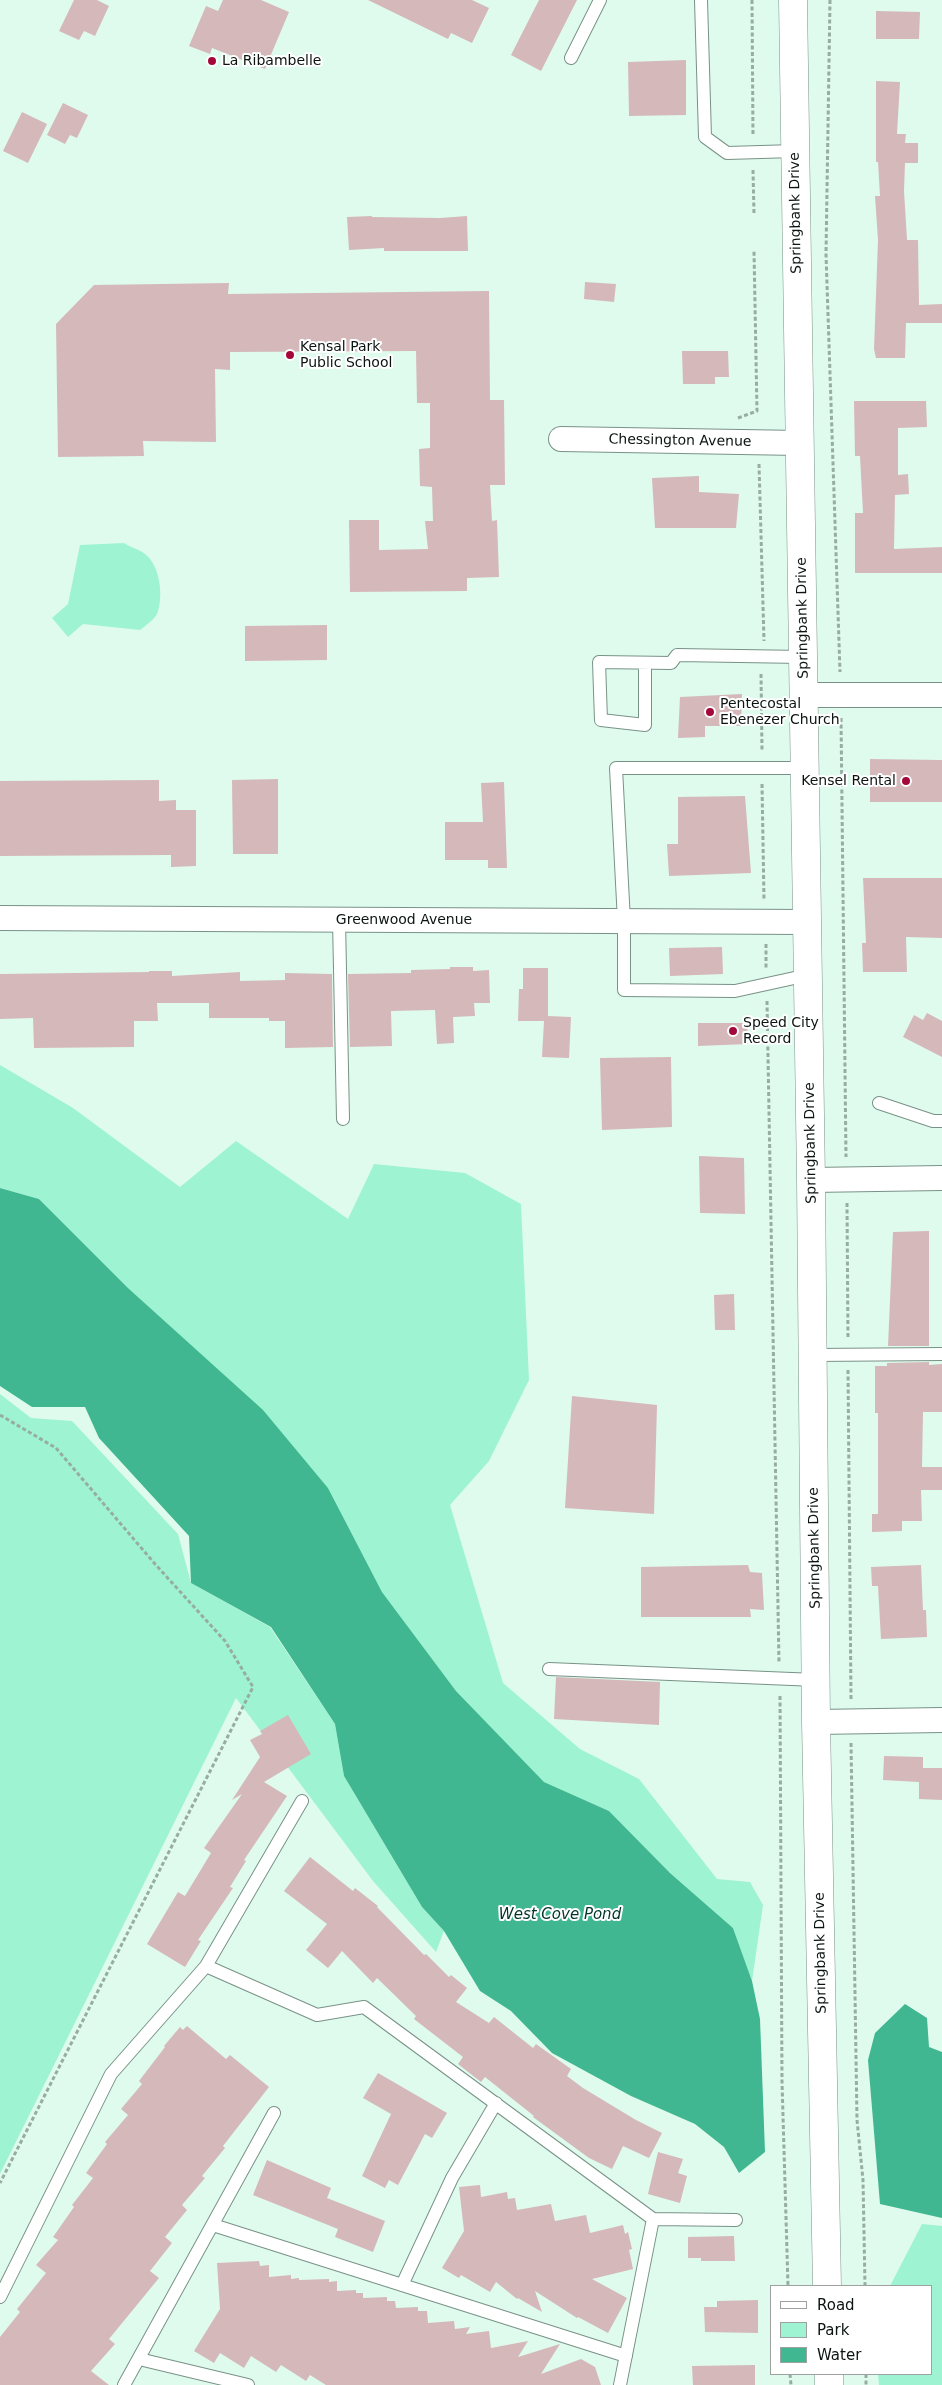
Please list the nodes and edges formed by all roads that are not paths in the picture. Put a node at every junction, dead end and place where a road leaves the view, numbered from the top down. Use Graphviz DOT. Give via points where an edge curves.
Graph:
graph roads {
  1 [pos="600,0"];
  2 [pos="701,0"];
  3 [pos="793,0"];
  4 [pos="571,58"];
  5 [pos="795,151"];
  6 [pos="561,440"];
  7 [pos="800,443"];
  8 [pos="803,657"];
  9 [pos="645,663"];
  10 [pos="804,695"];
  11 [pos="942,695"];
  12 [pos="805,768"];
  13 [pos="0,918"];
  14 [pos="339,920"];
  15 [pos="624,921"];
  16 [pos="807,922"];
  17 [pos="808,975"];
  18 [pos="879,1103"];
  19 [pos="343,1119"];
  20 [pos="942,1121"];
  21 [pos="942,1178"];
  22 [pos="811,1180"];
  23 [pos="942,1354"];
  24 [pos="813,1355"];
  25 [pos="549,1670"];
  26 [pos="816,1680"];
  27 [pos="942,1720"];
  28 [pos="816,1722"];
  29 [pos="302,1802"];
  30 [pos="206,1966"];
  31 [pos="496,2103"];
  32 [pos="274,2113"];
  33 [pos="653,2219"];
  34 [pos="736,2220"];
  35 [pos="213,2225"];
  36 [pos="402,2285"];
  37 [pos="827,2285"];
  38 [pos="0,2297"];
  39 [pos="626,2356"];
  40 [pos="139,2359"];
  41 [pos="124,2385"];
  42 [pos="248,2385"];
  43 [pos="620,2385"];
  1 -- 4 [label="lane"];
  2 -- 5 [label="lane" via="706,137 726,153"];
  3 -- 5 [label="main road, Springbank Drive"];
  5 -- 7 [label="main road, Springbank Drive"];
  6 -- 7 [label="street, Chessington Avenue"];
  7 -- 8 [label="main road, Springbank Drive"];
  8 -- 9 [label="lane" via="677,655 671,663"];
  8 -- 10 [label="main road, Springbank Drive"];
  9 -- 9 [label="lane" via="600,662 601,720 645,725"];
  10 -- 11 [label="street"];
  10 -- 12 [label="main road, Springbank Drive"];
  12 -- 15 [label="lane" via="616,768"];
  12 -- 16 [label="main road, Springbank Drive"];
  13 -- 14 [label="street, Greenwood Avenue"];
  14 -- 15 [label="street, Greenwood Avenue"];
  14 -- 19 [label="lane"];
  15 -- 16 [label="street, Greenwood Avenue"];
  15 -- 17 [label="lane" via="624,990 735,991"];
  16 -- 17 [label="main road, Springbank Drive"];
  17 -- 22 [label="main road, Springbank Drive"];
  18 -- 20 [label="lane"];
  21 -- 22 [label="street"];
  22 -- 24 [label="main road, Springbank Drive"];
  23 -- 24 [label="lane"];
  24 -- 26 [label="main road, Springbank Drive"];
  25 -- 26 [label="lane"];
  26 -- 28 [label="main road, Springbank Drive"];
  27 -- 28 [label="street"];
  28 -- 37 [label="main road, Springbank Drive"];
  29 -- 30 [label="lane"];
  30 -- 31 [label="lane" via="317,2015 364,2007"];
  30 -- 38 [label="lane" via="111,2074"];
  31 -- 33 [label="lane"];
  31 -- 36 [label="lane" via="452,2178"];
  32 -- 35 [label="lane"];
  33 -- 34 [label="lane"];
  33 -- 39 [label="lane"];
  35 -- 36 [label="lane"];
  35 -- 40 [label="lane"];
  36 -- 39 [label="lane"];
  39 -- 43 [label="lane"];
  40 -- 41 [label="lane"];
  40 -- 42 [label="lane"];
}
